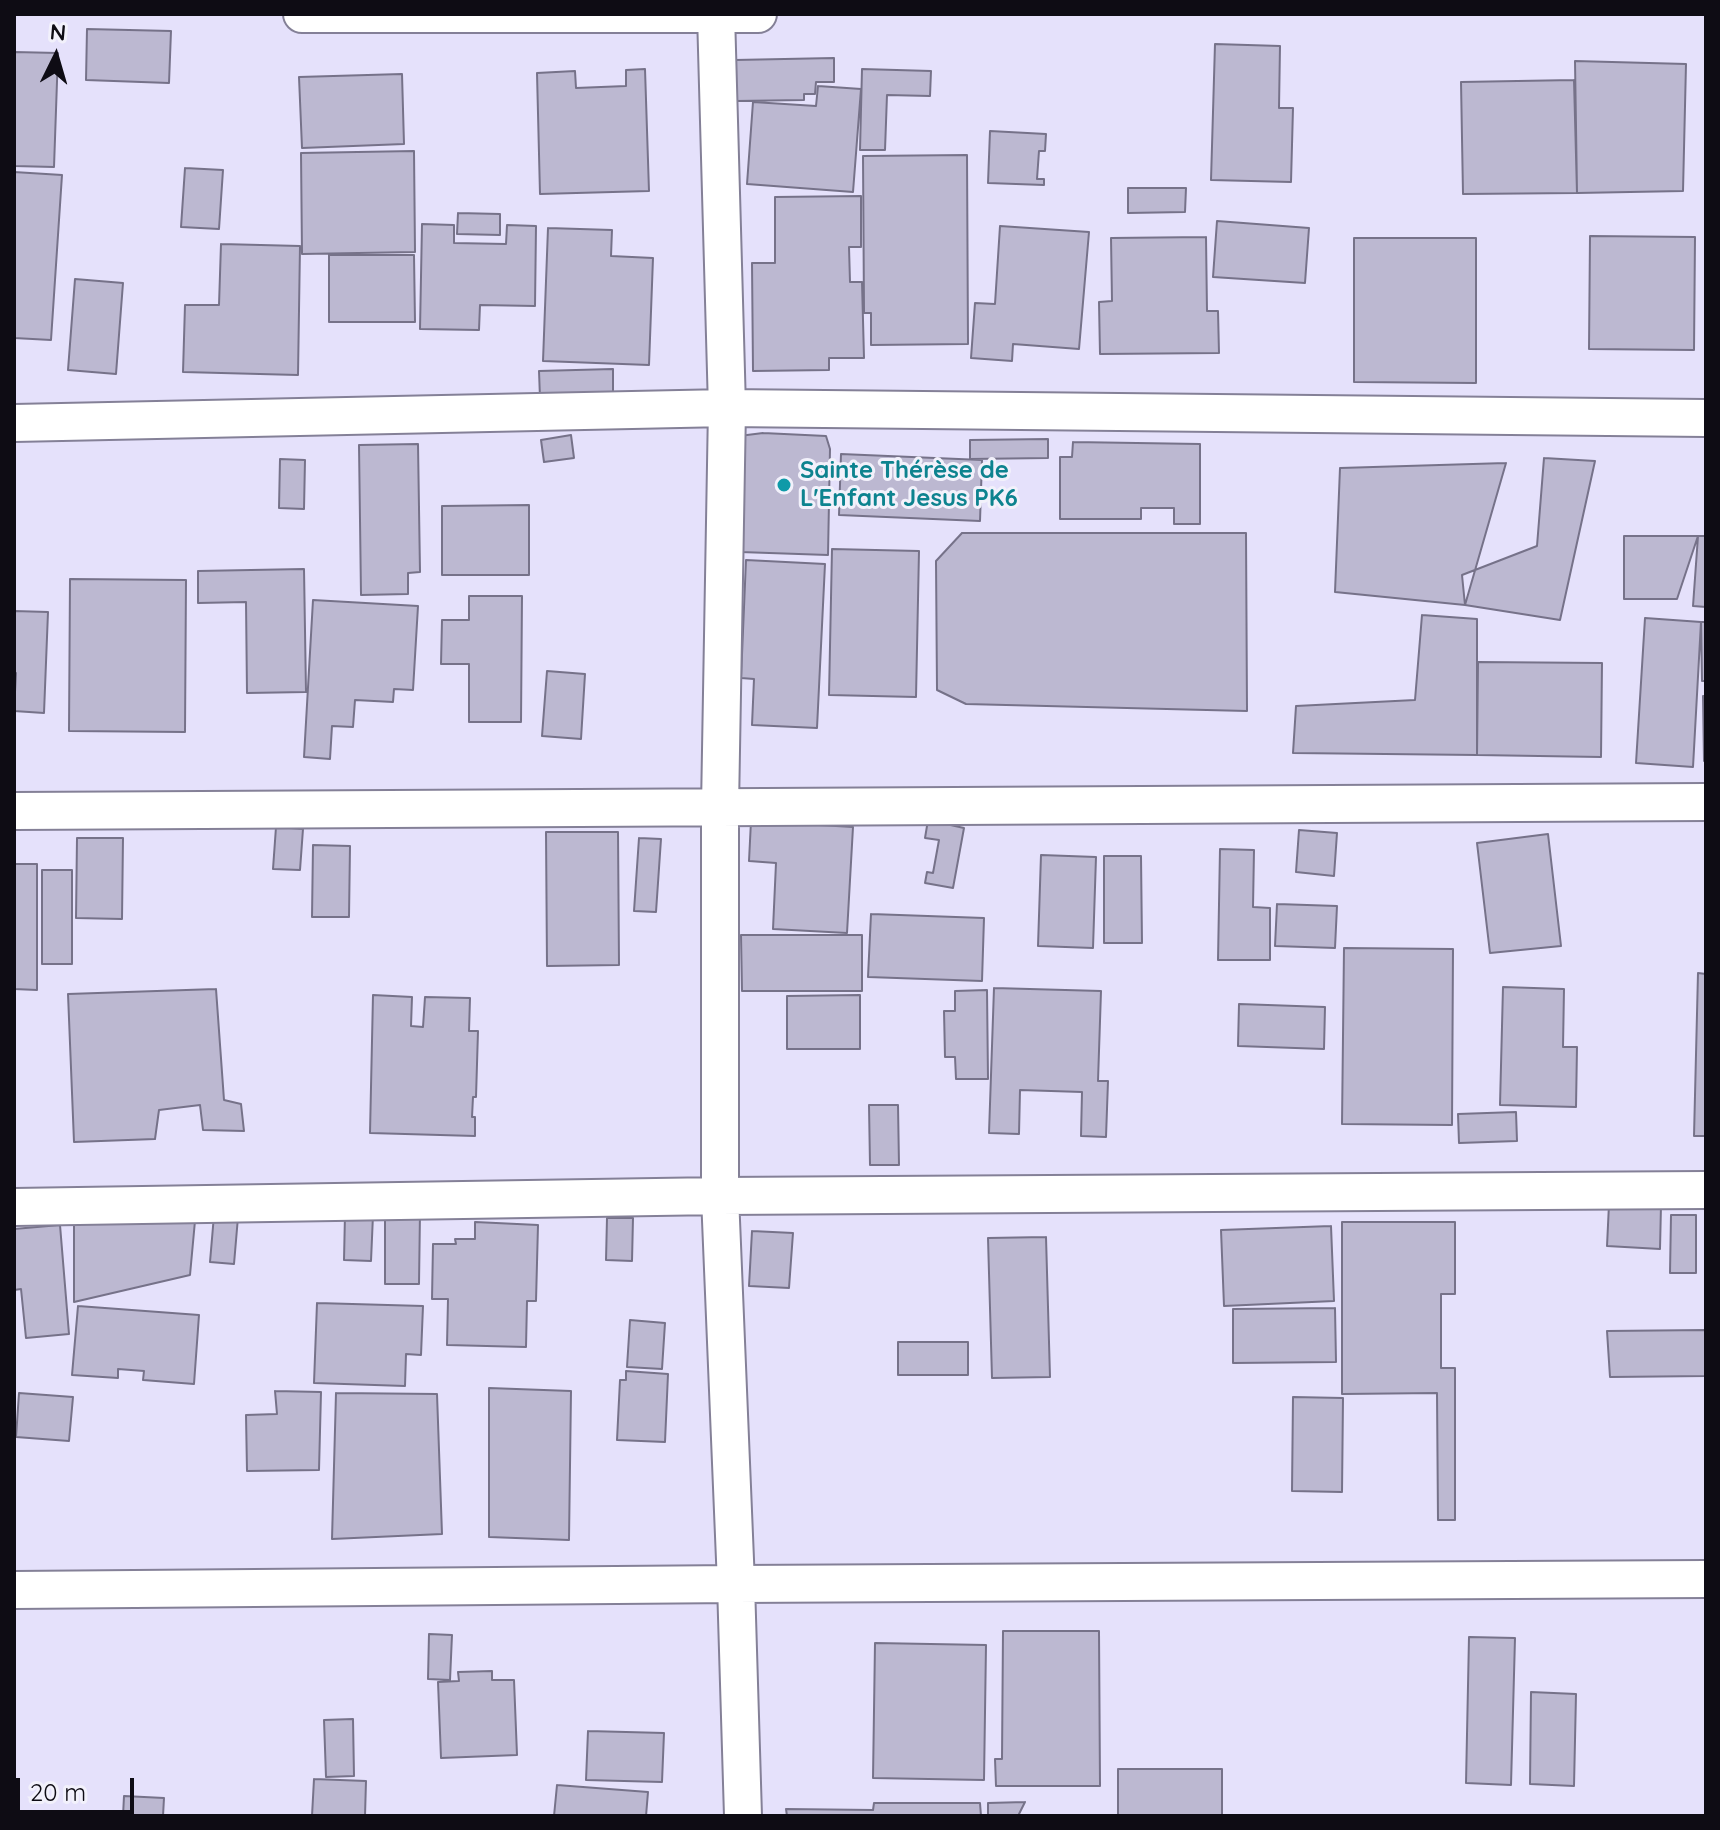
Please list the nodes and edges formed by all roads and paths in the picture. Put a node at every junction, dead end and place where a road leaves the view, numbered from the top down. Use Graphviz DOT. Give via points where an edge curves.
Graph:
graph roads {
  1 [pos="302,14"];
  2 [pos="716,14"];
  3 [pos="758,14"];
  4 [pos="727,408"];
  5 [pos="1706,418"];
  6 [pos="14,423"];
  7 [pos="1706,802"];
  8 [pos="720,807"];
  9 [pos="14,811"];
  10 [pos="1706,1190"];
  11 [pos="720,1196"];
  12 [pos="14,1207"];
  13 [pos="1706,1579"];
  14 [pos="736,1584"];
  15 [pos="14,1590"];
  16 [pos="743,1816"];
  1 -- 2 [label="street"];
  2 -- 3 [label="street"];
  2 -- 4 [label="street"];
  4 -- 5 [label="street"];
  4 -- 6 [label="street"];
  4 -- 8 [label="street"];
  7 -- 8 [label="street"];
  8 -- 9 [label="street"];
  8 -- 11 [label="street"];
  10 -- 11 [label="street"];
  11 -- 12 [label="street"];
  11 -- 14 [label="street"];
  13 -- 14 [label="street"];
  14 -- 15 [label="street"];
  14 -- 16 [label="street"];
}
